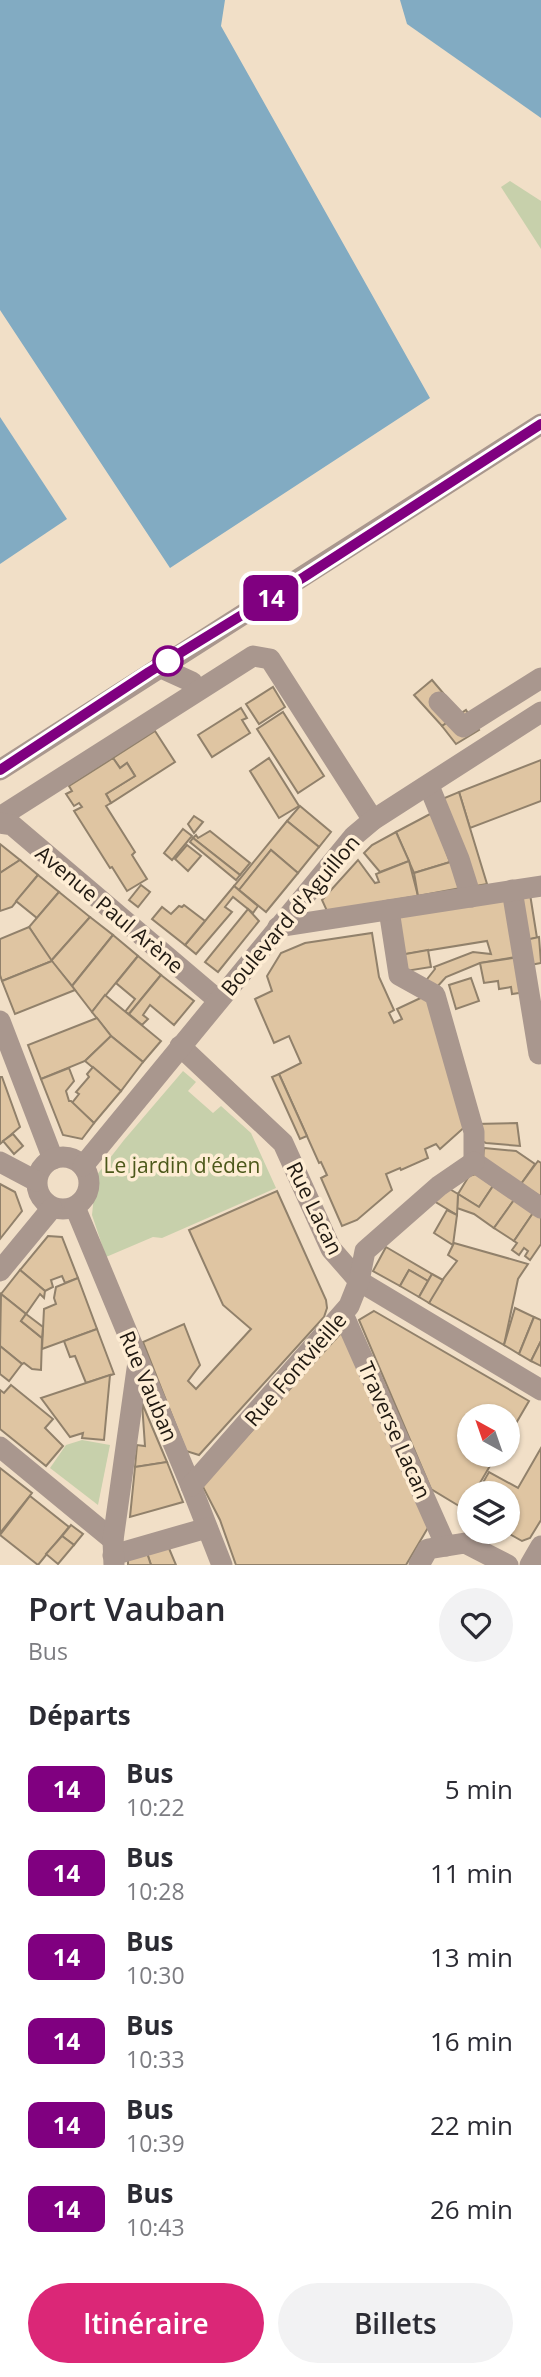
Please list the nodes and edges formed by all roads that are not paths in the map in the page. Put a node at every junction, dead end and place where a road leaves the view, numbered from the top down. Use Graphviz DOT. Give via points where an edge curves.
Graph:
graph roads {
  1 [pos="541,424"];
  2 [pos="159,667"];
  3 [pos="541,678"];
  4 [pos="192,682"];
  5 [pos="439,702"];
  6 [pos="541,712"];
  7 [pos="0,770"];
  8 [pos="429,786"];
  9 [pos="0,817"];
  10 [pos="373,820"];
  11 [pos="0,822"];
  12 [pos="541,886"];
  13 [pos="512,890"];
  14 [pos="471,897"];
  15 [pos="389,910"];
  16 [pos="278,927"];
  17 [pos="218,1000"];
  18 [pos="0,1021"];
  19 [pos="180,1046"];
  20 [pos="539,1054"];
  21 [pos="53,1159"];
  22 [pos="0,1162"];
  23 [pos="474,1162"];
  24 [pos="82,1166"];
  25 [pos="36,1181"];
  26 [pos="75,1207"];
  27 [pos="52,1208"];
  28 [pos="541,1208"];
  29 [pos="0,1271"];
  30 [pos="359,1281"];
  31 [pos="343,1314"];
  32 [pos="138,1361"];
  33 [pos="541,1390"];
  34 [pos="0,1447"];
  35 [pos="191,1486"];
  36 [pos="207,1528"];
  37 [pos="446,1546"];
  38 [pos="541,1546"];
  39 [pos="113,1553"];
  40 [pos="222,1565"];
  41 [pos="419,1565"];
  42 [pos="508,1565"];
  43 [pos="530,1565"];
  1 -- 2 [label="street"];
  2 -- 4 [label="street"];
  2 -- 7 [label="street"];
  3 -- 5 [label="street" via="463,727"];
  6 -- 8 [label="street, Boulevard d'Aguillon"];
  8 -- 10 [label="street, Boulevard d'Aguillon"];
  8 -- 14 [label="street"];
  9 -- 10 [label="street" via="253,656 270,659"];
  10 -- 16 [label="street, Boulevard d'Aguillon" via="354,836"];
  11 -- 17 [label="street, Avenue Paul Arène" via="12,825"];
  12 -- 13 [label="street"];
  13 -- 14 [label="street"];
  13 -- 20 [label="street"];
  14 -- 15 [label="street"];
  15 -- 16 [label="street"];
  15 -- 23 [label="street" via="400,975 435,995 474,1132"];
  16 -- 17 [label="street, Boulevard d'Aguillon"];
  17 -- 19 [label="street, Boulevard d'Aguillon"];
  18 -- 21 [label="street"];
  19 -- 24 [label="street, Boulevard d'Aguillon"];
  19 -- 30 [label="street, Rue Lacan" via="283,1143 331,1250"];
  21 -- 24 [label="street" via="68,1157"];
  21 -- 25 [label="street" via="39,1171"];
  22 -- 25 [label="street"];
  23 -- 28 [label="street"];
  23 -- 30 [label="street, Rue Fontvieille" via="439,1186 365,1251"];
  24 -- 26 [label="street" via="89,1182 82,1202"];
  25 -- 27 [label="street" via="41,1198"];
  26 -- 27 [label="street"];
  26 -- 32 [label="street, Rue Vauban"];
  27 -- 29 [label="street"];
  30 -- 31 [label="street, Rue Fontvieille"];
  30 -- 33 [label="street, Rue Lacan"];
  31 -- 35 [label="street, Rue Fontvieille"];
  31 -- 37 [label="street, Traverse Lacan"];
  32 -- 35 [label="street, Rue Vauban"];
  32 -- 39 [label="street"];
  34 -- 39 [label="street"];
  35 -- 36 [label="street, Rue Vauban"];
  36 -- 39 [label="street"];
  36 -- 40 [label="street, Rue Vauban"];
  37 -- 41 [label="street" via="428,1549"];
  37 -- 42 [label="street" via="465,1543"];
  38 -- 43 [label="street"];
}
